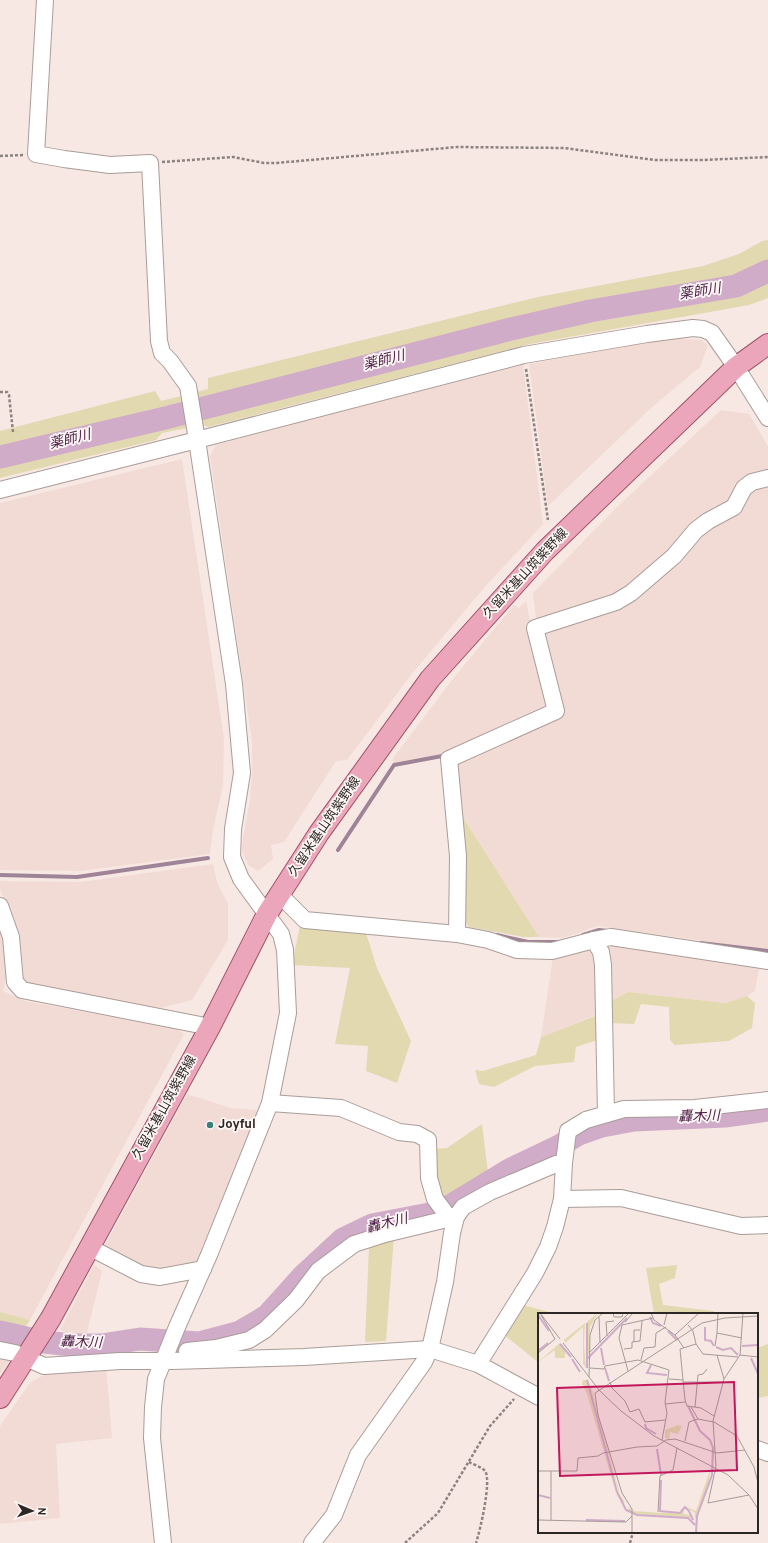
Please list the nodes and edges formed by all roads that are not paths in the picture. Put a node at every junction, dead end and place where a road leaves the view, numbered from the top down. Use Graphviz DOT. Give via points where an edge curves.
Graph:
graph roads {
  1 [pos="45,0"];
  2 [pos="768,344"];
  3 [pos="736,367"];
  4 [pos="768,418"];
  5 [pos="197,440"];
  6 [pos="768,478"];
  7 [pos="0,490"];
  8 [pos="280,895"];
  9 [pos="0,906"];
  10 [pos="267,914"];
  11 [pos="457,934"];
  12 [pos="594,940"];
  13 [pos="768,961"];
  14 [pos="210,1027"];
  15 [pos="768,1100"];
  16 [pos="270,1103"];
  17 [pos="606,1114"];
  18 [pos="565,1159"];
  19 [pos="562,1199"];
  20 [pos="451,1216"];
  21 [pos="768,1225"];
  22 [pos="89,1247"];
  23 [pos="203,1269"];
  24 [pos="430,1349"];
  25 [pos="0,1350"];
  26 [pos="27,1357"];
  27 [pos="168,1361"];
  28 [pos="478,1364"];
  29 [pos="538,1396"];
  30 [pos="0,1398"];
  31 [pos="758,1449"];
  32 [pos="768,1453"];
  33 [pos="163,1543"];
  34 [pos="312,1543"];
  1 -- 5 [label="street" via="36,154 110,165 150,163 159,341 162,353 188,386"];
  2 -- 3 [label="main road, 久留米基山筑紫野線"];
  3 -- 4 [label="street"];
  3 -- 5 [label="street" via="712,333 703,329 647,334 524,355"];
  3 -- 8 [label="main road, 久留米基山筑紫野線" via="545,551 430,679 319,833"];
  5 -- 7 [label="street"];
  5 -- 10 [label="street" via="234,684 242,773 233,829 232,857 241,879"];
  6 -- 11 [label="street" via="752,482 744,488 734,507 696,530 674,556 631,593 616,602 535,628 556,711 449,759 458,856"];
  8 -- 10 [label="main road, 久留米基山筑紫野線"];
  8 -- 11 [label="street" via="305,920"];
  9 -- 14 [label="street" via="11,937 15,982 22,990"];
  10 -- 14 [label="main road, 久留米基山筑紫野線"];
  10 -- 16 [label="street" via="281,934 285,950 288,1013"];
  11 -- 12 [label="street" via="488,940 517,950 552,951"];
  12 -- 13 [label="street" via="611,937"];
  12 -- 17 [label="street" via="601,952 603,965"];
  14 -- 22 [label="main road, 久留米基山筑紫野線"];
  15 -- 17 [label="street" via="695,1108 624,1109"];
  16 -- 20 [label="street" via="341,1108 399,1132 417,1134 428,1140 429,1178 435,1198"];
  16 -- 23 [label="street"];
  17 -- 18 [label="street" via="586,1120 568,1131"];
  18 -- 19 [label="street"];
  18 -- 20 [label="street" via="490,1192"];
  19 -- 21 [label="street" via="620,1198 741,1226"];
  19 -- 28 [label="street" via="548,1247"];
  20 -- 24 [label="street" via="452,1233 445,1282"];
  20 -- 27 [label="street" via="354,1244 318,1271 296,1300 265,1330 249,1340 183,1352"];
  22 -- 23 [label="street" via="141,1274 160,1277"];
  22 -- 26 [label="main road, 久留米基山筑紫野線"];
  23 -- 27 [label="street" via="177,1327"];
  24 -- 27 [label="street" via="304,1357"];
  24 -- 28 [label="street"];
  24 -- 34 [label="street" via="424,1362 358,1455 334,1515"];
  25 -- 26 [label="street"];
  26 -- 27 [label="street" via="44,1366"];
  26 -- 30 [label="main road, 久留米基山筑紫野線"];
  27 -- 33 [label="street" via="156,1379 152,1438"];
  28 -- 29 [label="street"];
  31 -- 32 [label="street"];
}
